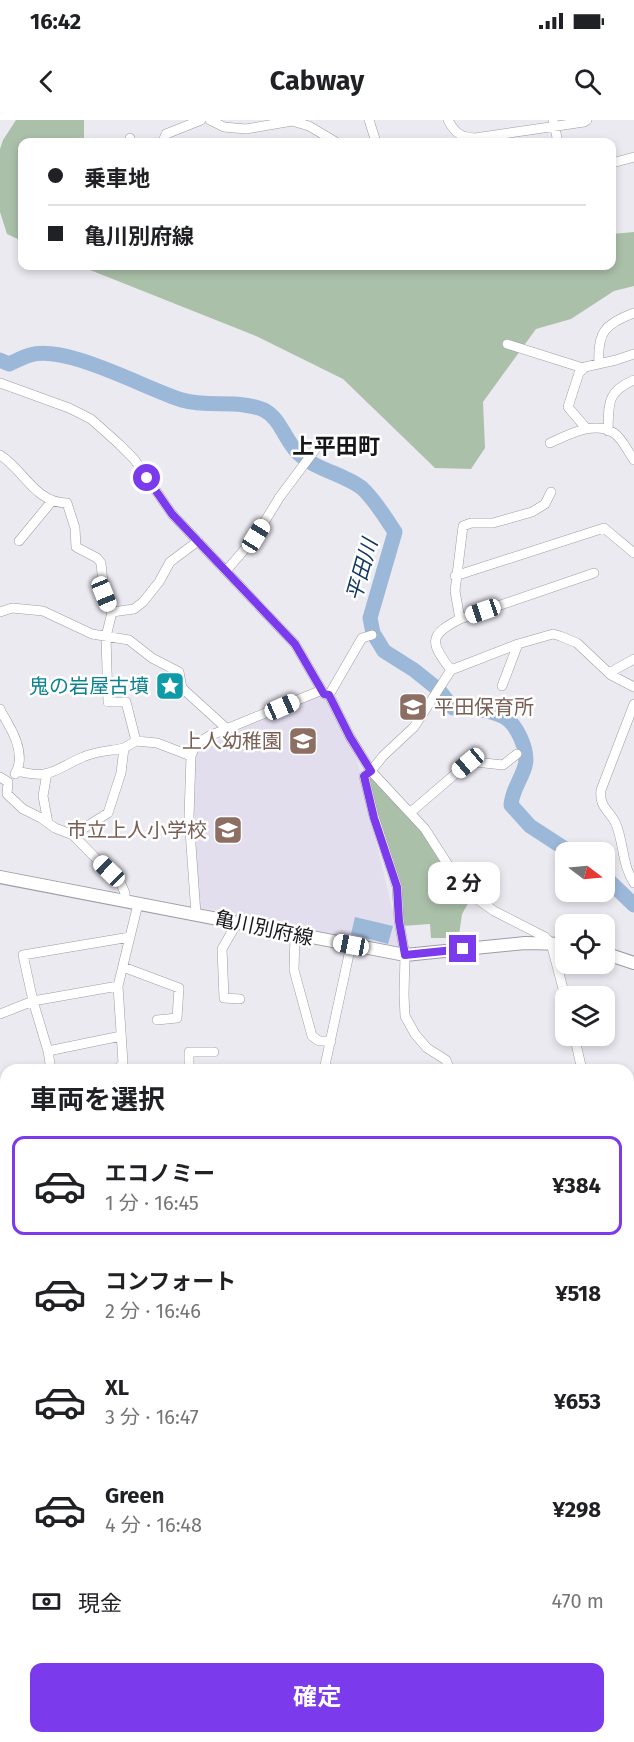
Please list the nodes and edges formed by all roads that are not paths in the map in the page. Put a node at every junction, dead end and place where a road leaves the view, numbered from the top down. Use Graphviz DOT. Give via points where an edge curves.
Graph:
graph roads {
  1 [pos="201,120"];
  2 [pos="210,120"];
  3 [pos="369,120"];
  4 [pos="448,120"];
  5 [pos="587,120"];
  6 [pos="554,123"];
  7 [pos="164,138"];
  8 [pos="329,138"];
  9 [pos="375,138"];
  10 [pos="557,138"];
  11 [pos="634,157"];
  12 [pos="616,162"];
  13 [pos="634,313"];
  14 [pos="507,344"];
  15 [pos="634,354"];
  16 [pos="599,364"];
  17 [pos="583,368"];
  18 [pos="634,380"];
  19 [pos="0,383"];
  20 [pos="586,428"];
  21 [pos="608,431"];
  22 [pos="320,443"];
  23 [pos="549,443"];
  24 [pos="0,455"];
  25 [pos="634,460"];
  26 [pos="551,492"];
  27 [pos="52,501"];
  28 [pos="19,541"];
  29 [pos="198,541"];
  30 [pos="634,553"];
  31 [pos="226,571"];
  32 [pos="594,573"];
  33 [pos="455,576"];
  34 [pos="0,612"];
  35 [pos="112,612"];
  36 [pos="460,619"];
  37 [pos="372,635"];
  38 [pos="106,637"];
  39 [pos="518,644"];
  40 [pos="634,659"];
  41 [pos="451,670"];
  42 [pos="609,673"];
  43 [pos="502,686"];
  44 [pos="634,687"];
  45 [pos="325,692"];
  46 [pos="634,704"];
  47 [pos="0,709"];
  48 [pos="226,728"];
  49 [pos="136,741"];
  50 [pos="124,748"];
  51 [pos="517,754"];
  52 [pos="191,756"];
  53 [pos="17,771"];
  54 [pos="371,771"];
  55 [pos="47,773"];
  56 [pos="4,780"];
  57 [pos="8,794"];
  58 [pos="0,801"];
  59 [pos="411,812"];
  60 [pos="48,823"];
  61 [pos="73,835"];
  62 [pos="0,877"];
  63 [pos="634,883"];
  64 [pos="132,903"];
  65 [pos="196,914"];
  66 [pos="237,923"];
  67 [pos="296,935"];
  68 [pos="130,937"];
  69 [pos="551,943"];
  70 [pos="555,943"];
  71 [pos="351,945"];
  72 [pos="405,955"];
  73 [pos="615,957"];
  74 [pos="634,963"];
  75 [pos="123,967"];
  76 [pos="118,986"];
  77 [pos="562,986"];
  78 [pos="240,999"];
  79 [pos="33,1001"];
  80 [pos="0,1014"];
  81 [pos="157,1020"];
  82 [pos="121,1036"];
  83 [pos="331,1041"];
  84 [pos="577,1046"];
  85 [pos="48,1051"];
  86 [pos="214,1052"];
  87 [pos="50,1064"];
  88 [pos="122,1064"];
  89 [pos="189,1064"];
  90 [pos="325,1064"];
  91 [pos="448,1064"];
  92 [pos="581,1064"];
  1 -- 7 [label="street"];
  2 -- 8 [label="street" via="224,127 246,129 292,121"];
  3 -- 9 [label="street"];
  4 -- 6 [label="street" via="454,132 475,138"];
  5 -- 6 [label="street"];
  6 -- 10 [label="street"];
  11 -- 12 [label="street"];
  13 -- 16 [label="street" via="603,330"];
  14 -- 17 [label="street"];
  15 -- 16 [label="street"];
  16 -- 17 [label="street"];
  17 -- 20 [label="street" via="568,406"];
  18 -- 21 [label="street" via="612,395"];
  19 -- 29 [label="street" via="91,419 134,459 172,514"];
  20 -- 21 [label="street"];
  20 -- 23 [label="street"];
  21 -- 25 [label="street" via="615,433"];
  22 -- 31 [label="street" via="256,536"];
  24 -- 27 [label="street" via="35,490"];
  26 -- 33 [label="street" via="545,504 532,512 493,523 463,526"];
  27 -- 28 [label="street"];
  27 -- 35 [label="street" via="68,503 76,547 101,562 104,594"];
  29 -- 31 [label="street"];
  29 -- 35 [label="street" via="170,562 143,602 134,609"];
  30 -- 33 [label="street" via="604,528"];
  31 -- 45 [label="street" via="295,644"];
  32 -- 36 [label="street"];
  33 -- 36 [label="street"];
  34 -- 38 [label="street" via="43,610 84,631"];
  35 -- 38 [label="street"];
  36 -- 41 [label="street" via="443,627 436,641 440,656"];
  37 -- 45 [label="street" via="362,638"];
  38 -- 48 [label="street" via="129,640 179,672 182,688"];
  38 -- 49 [label="street" via="108,702 126,702"];
  39 -- 41 [label="street"];
  39 -- 42 [label="street" via="552,634 560,636 577,643"];
  39 -- 43 [label="street"];
  40 -- 42 [label="street"];
  41 -- 54 [label="street" via="414,727"];
  42 -- 44 [label="street"];
  45 -- 48 [label="street"];
  45 -- 54 [label="street"];
  46 -- 63 [label="street" via="600,801 615,823 627,872"];
  47 -- 53 [label="street" via="17,744"];
  48 -- 52 [label="street" via="196,744"];
  49 -- 50 [label="street"];
  49 -- 52 [label="street" via="157,743"];
  50 -- 55 [label="street" via="92,754"];
  50 -- 61 [label="street" via="121,773 108,813"];
  51 -- 59 [label="street" via="503,765 468,763"];
  52 -- 65 [label="street" via="189,817"];
  53 -- 55 [label="street"];
  53 -- 56 [label="street"];
  54 -- 59 [label="street"];
  54 -- 72 [label="street" via="364,776 397,887"];
  55 -- 60 [label="street" via="43,796"];
  56 -- 57 [label="street"];
  57 -- 58 [label="street"];
  57 -- 60 [label="street" via="23,809"];
  59 -- 69 [label="street" via="473,896"];
  60 -- 61 [label="street"];
  61 -- 64 [label="street" via="121,884"];
  62 -- 64 [label="main road, 亀川別府線"];
  64 -- 65 [label="main road, 亀川別府線"];
  64 -- 68 [label="street"];
  65 -- 66 [label="main road, 亀川別府線"];
  66 -- 67 [label="main road, 亀川別府線"];
  66 -- 78 [label="street" via="222,950 224,998"];
  67 -- 71 [label="main road, 亀川別府線"];
  67 -- 83 [label="street" via="294,970 312,1036 319,1041"];
  68 -- 75 [label="street"];
  68 -- 79 [label="street" via="23,955"];
  69 -- 70 [label="main road, 亀川別府線"];
  69 -- 72 [label="main road, 亀川別府線"];
  69 -- 77 [label="street"];
  71 -- 72 [label="main road, 亀川別府線"];
  71 -- 83 [label="street"];
  72 -- 91 [label="street" via="405,1016 427,1048"];
  73 -- 74 [label="main road"];
  75 -- 76 [label="street"];
  75 -- 81 [label="street" via="179,988 177,1018"];
  76 -- 79 [label="street"];
  76 -- 82 [label="street"];
  79 -- 80 [label="street"];
  79 -- 85 [label="street"];
  82 -- 85 [label="street"];
  82 -- 88 [label="street"];
  83 -- 90 [label="street"];
  84 -- 92 [label="street"];
  85 -- 87 [label="street"];
  86 -- 89 [label="street" via="189,1052"];
}
